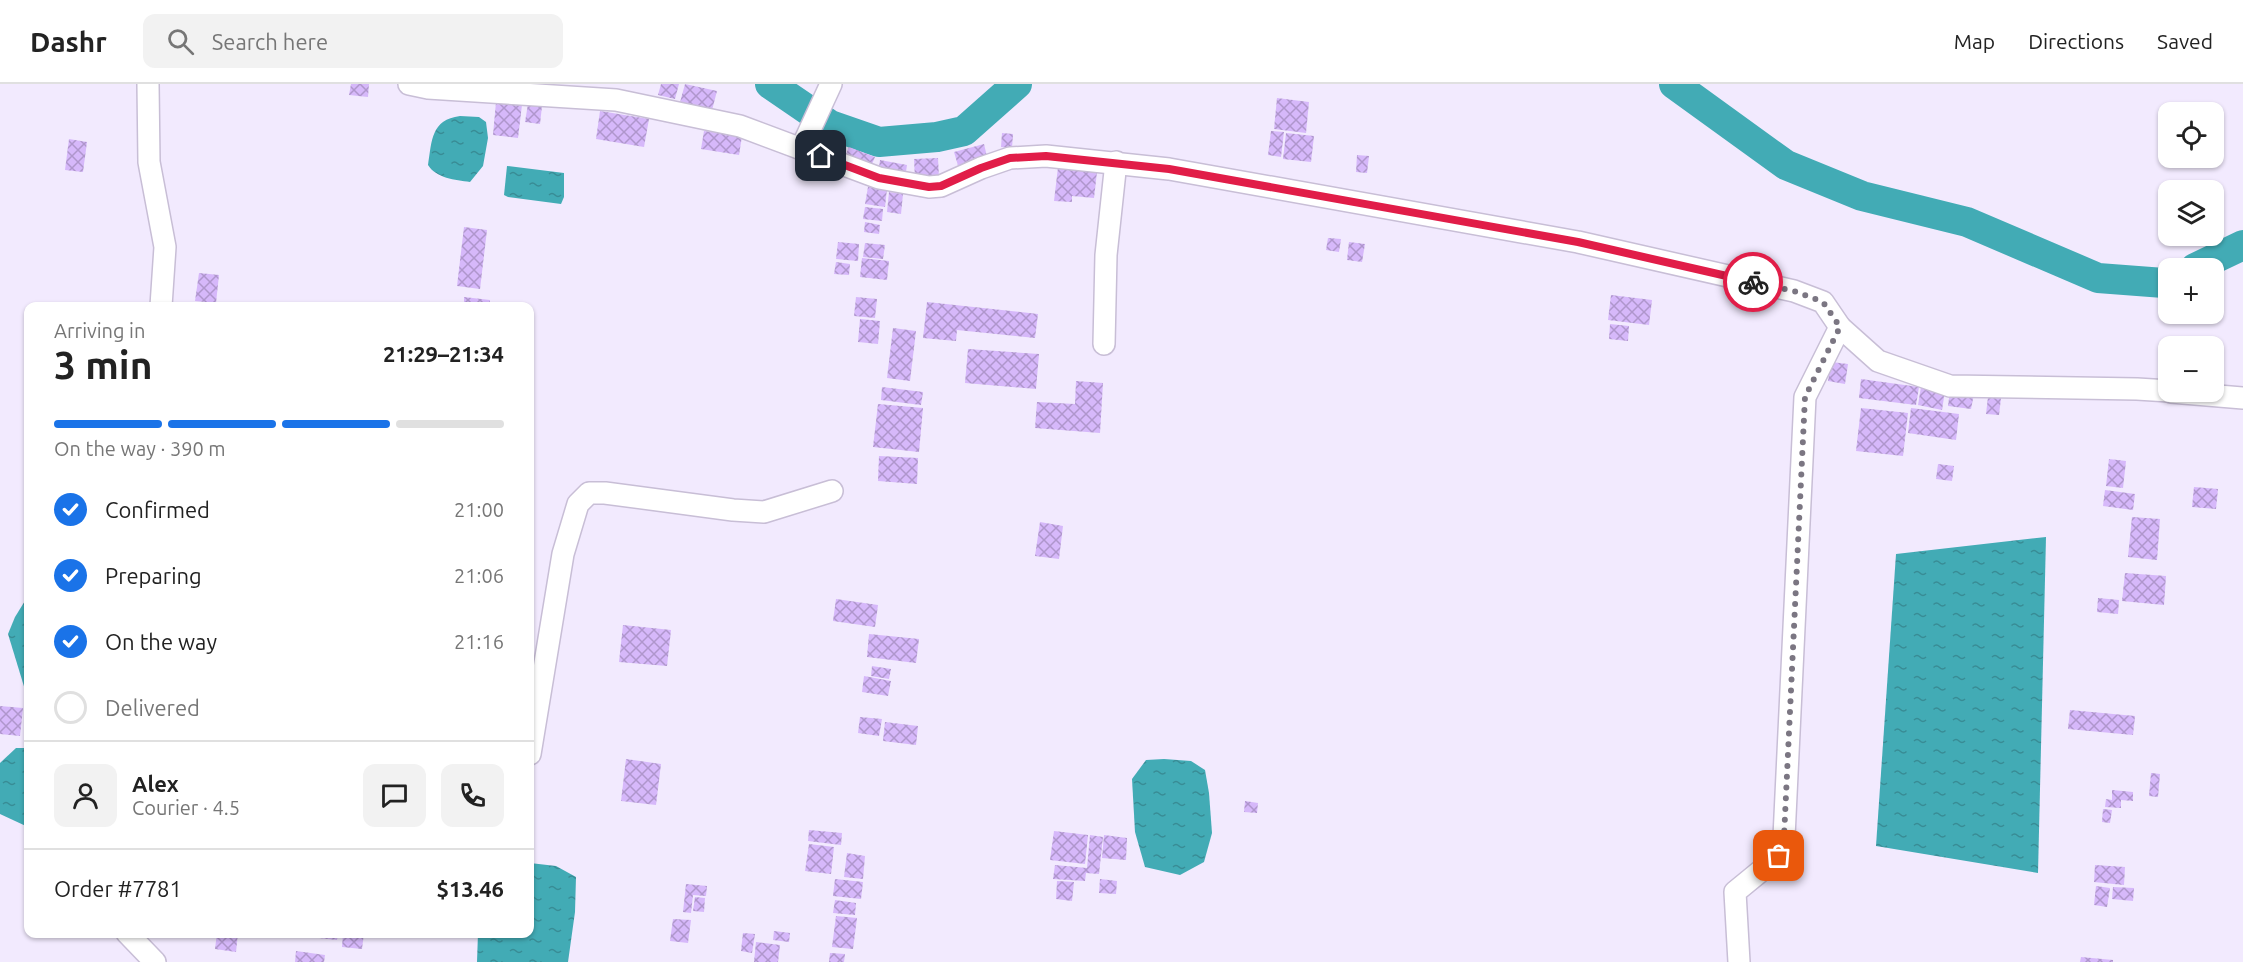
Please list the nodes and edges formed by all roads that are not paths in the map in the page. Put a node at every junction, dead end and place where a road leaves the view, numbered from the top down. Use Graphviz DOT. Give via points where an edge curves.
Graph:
graph roads {
  1 [pos="148,84"];
  2 [pos="409,84"];
  3 [pos="831,85"];
  4 [pos="803,145"];
  5 [pos="1116,162"];
  6 [pos="161,302"];
  7 [pos="1840,327"];
  8 [pos="1104,344"];
  9 [pos="2158,391"];
  10 [pos="2224,396"];
  11 [pos="2243,398"];
  12 [pos="831,491"];
  13 [pos="534,730"];
  14 [pos="132,938"];
  15 [pos="155,962"];
  16 [pos="1739,962"];
  1 -- 6 [label="street" via="149,162 165,248"];
  2 -- 4 [label="street" via="616,100 740,126"];
  3 -- 4 [label="street"];
  4 -- 5 [label="street" via="879,178 929,187 941,186 1010,158 1046,156"];
  5 -- 7 [label="street" via="1601,247 1794,291 1823,302"];
  5 -- 8 [label="street" via="1106,255"];
  7 -- 9 [label="street" via="1878,361 1950,386"];
  7 -- 16 [label="street" via="1805,397 1784,837 1779,856 1735,892"];
  10 -- 11 [label="street"];
  12 -- 13 [label="street" via="764,512 588,493 578,504 563,555"];
  14 -- 15 [label="street"];
}
